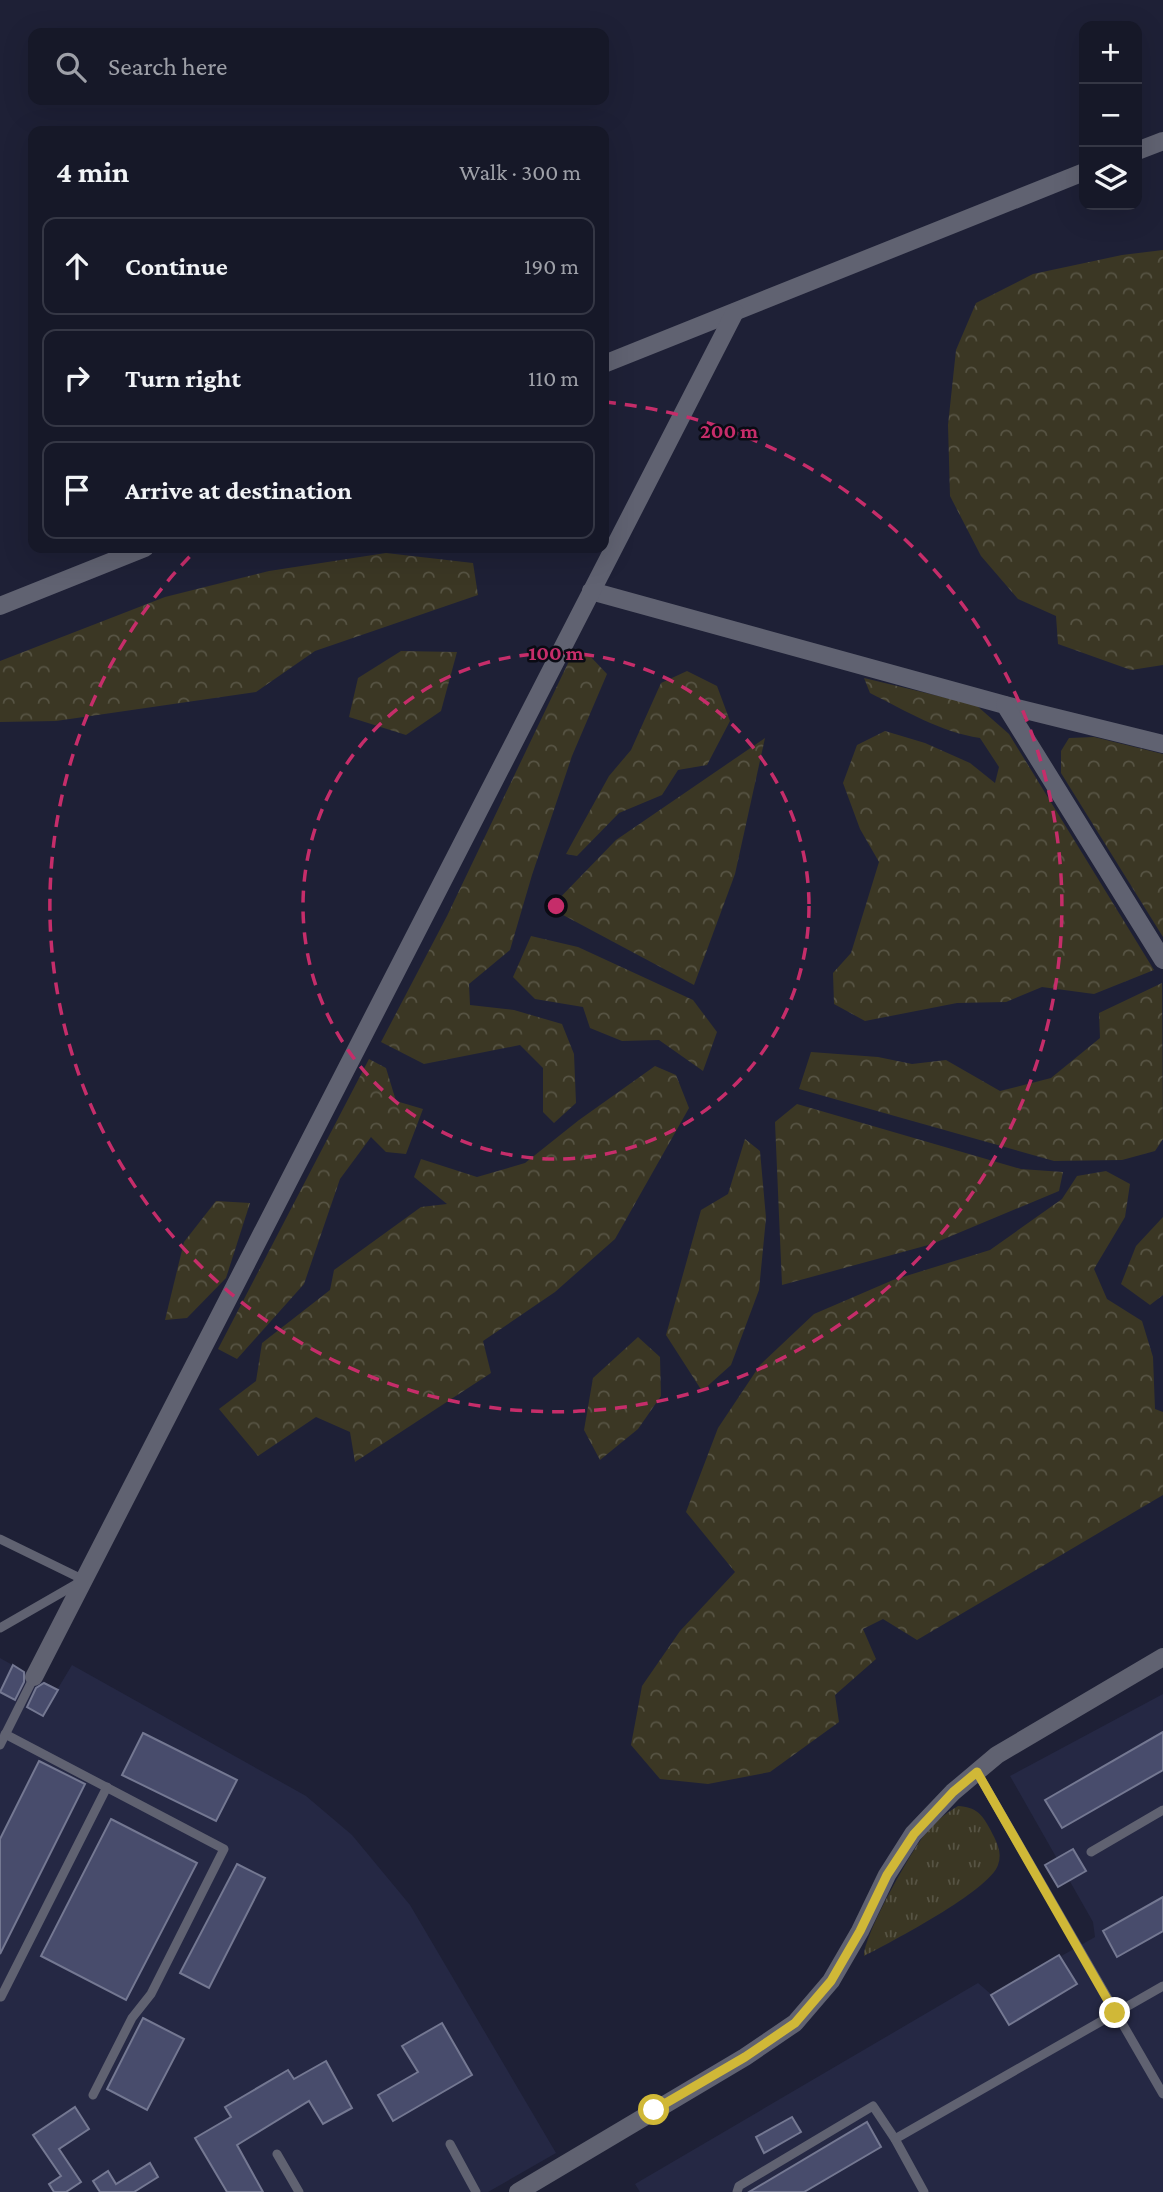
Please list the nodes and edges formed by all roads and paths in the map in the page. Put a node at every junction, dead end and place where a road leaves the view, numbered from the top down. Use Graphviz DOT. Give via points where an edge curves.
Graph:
graph roads {
  1 [pos="1163,141"];
  2 [pos="1142,149"];
  3 [pos="1079,174"];
  4 [pos="734,312"];
  5 [pos="609,362"];
  6 [pos="132,553"];
  7 [pos="591,591"];
  8 [pos="0,606"];
  9 [pos="1005,705"];
  10 [pos="1163,744"];
  11 [pos="1163,960"];
  12 [pos="0,1539"];
  13 [pos="84,1580"];
  14 [pos="0,1628"];
  15 [pos="1163,1657"];
  16 [pos="34,1677"];
  17 [pos="5,1734"];
  18 [pos="0,1745"];
  19 [pos="977,1772"];
  20 [pos="107,1787"];
  21 [pos="1163,1810"];
  22 [pos="1091,1852"];
  23 [pos="1163,1986"];
  24 [pos="1,1997"];
  25 [pos="1115,2013"];
  26 [pos="1163,2094"];
  27 [pos="93,2095"];
  28 [pos="895,2139"];
  29 [pos="450,2144"];
  30 [pos="277,2154"];
  31 [pos="528,2189"];
  32 [pos="299,2192"];
  33 [pos="476,2192"];
  34 [pos="737,2192"];
  35 [pos="924,2192"];
  1 -- 2 [label="street"];
  3 -- 4 [label="street"];
  4 -- 5 [label="street"];
  4 -- 7 [label="street"];
  6 -- 8 [label="street"];
  7 -- 9 [label="street"];
  7 -- 13 [label="street"];
  9 -- 10 [label="street"];
  9 -- 11 [label="street"];
  12 -- 13 [label="lane"];
  13 -- 14 [label="lane"];
  13 -- 16 [label="street"];
  15 -- 19 [label="street" via="997,1755"];
  16 -- 17 [label="lane"];
  17 -- 18 [label="lane"];
  17 -- 20 [label="lane"];
  19 -- 25 [label="lane"];
  19 -- 31 [label="street" via="914,1834 831,1981 795,2023"];
  20 -- 24 [label="lane"];
  20 -- 27 [label="lane" via="224,1849 152,1994 132,2018"];
  21 -- 22 [label="lane"];
  23 -- 25 [label="lane"];
  25 -- 26 [label="lane"];
  25 -- 28 [label="lane"];
  28 -- 34 [label="lane" via="873,2106 739,2186"];
  28 -- 35 [label="lane"];
  29 -- 33 [label="lane"];
  30 -- 32 [label="lane"];
}
